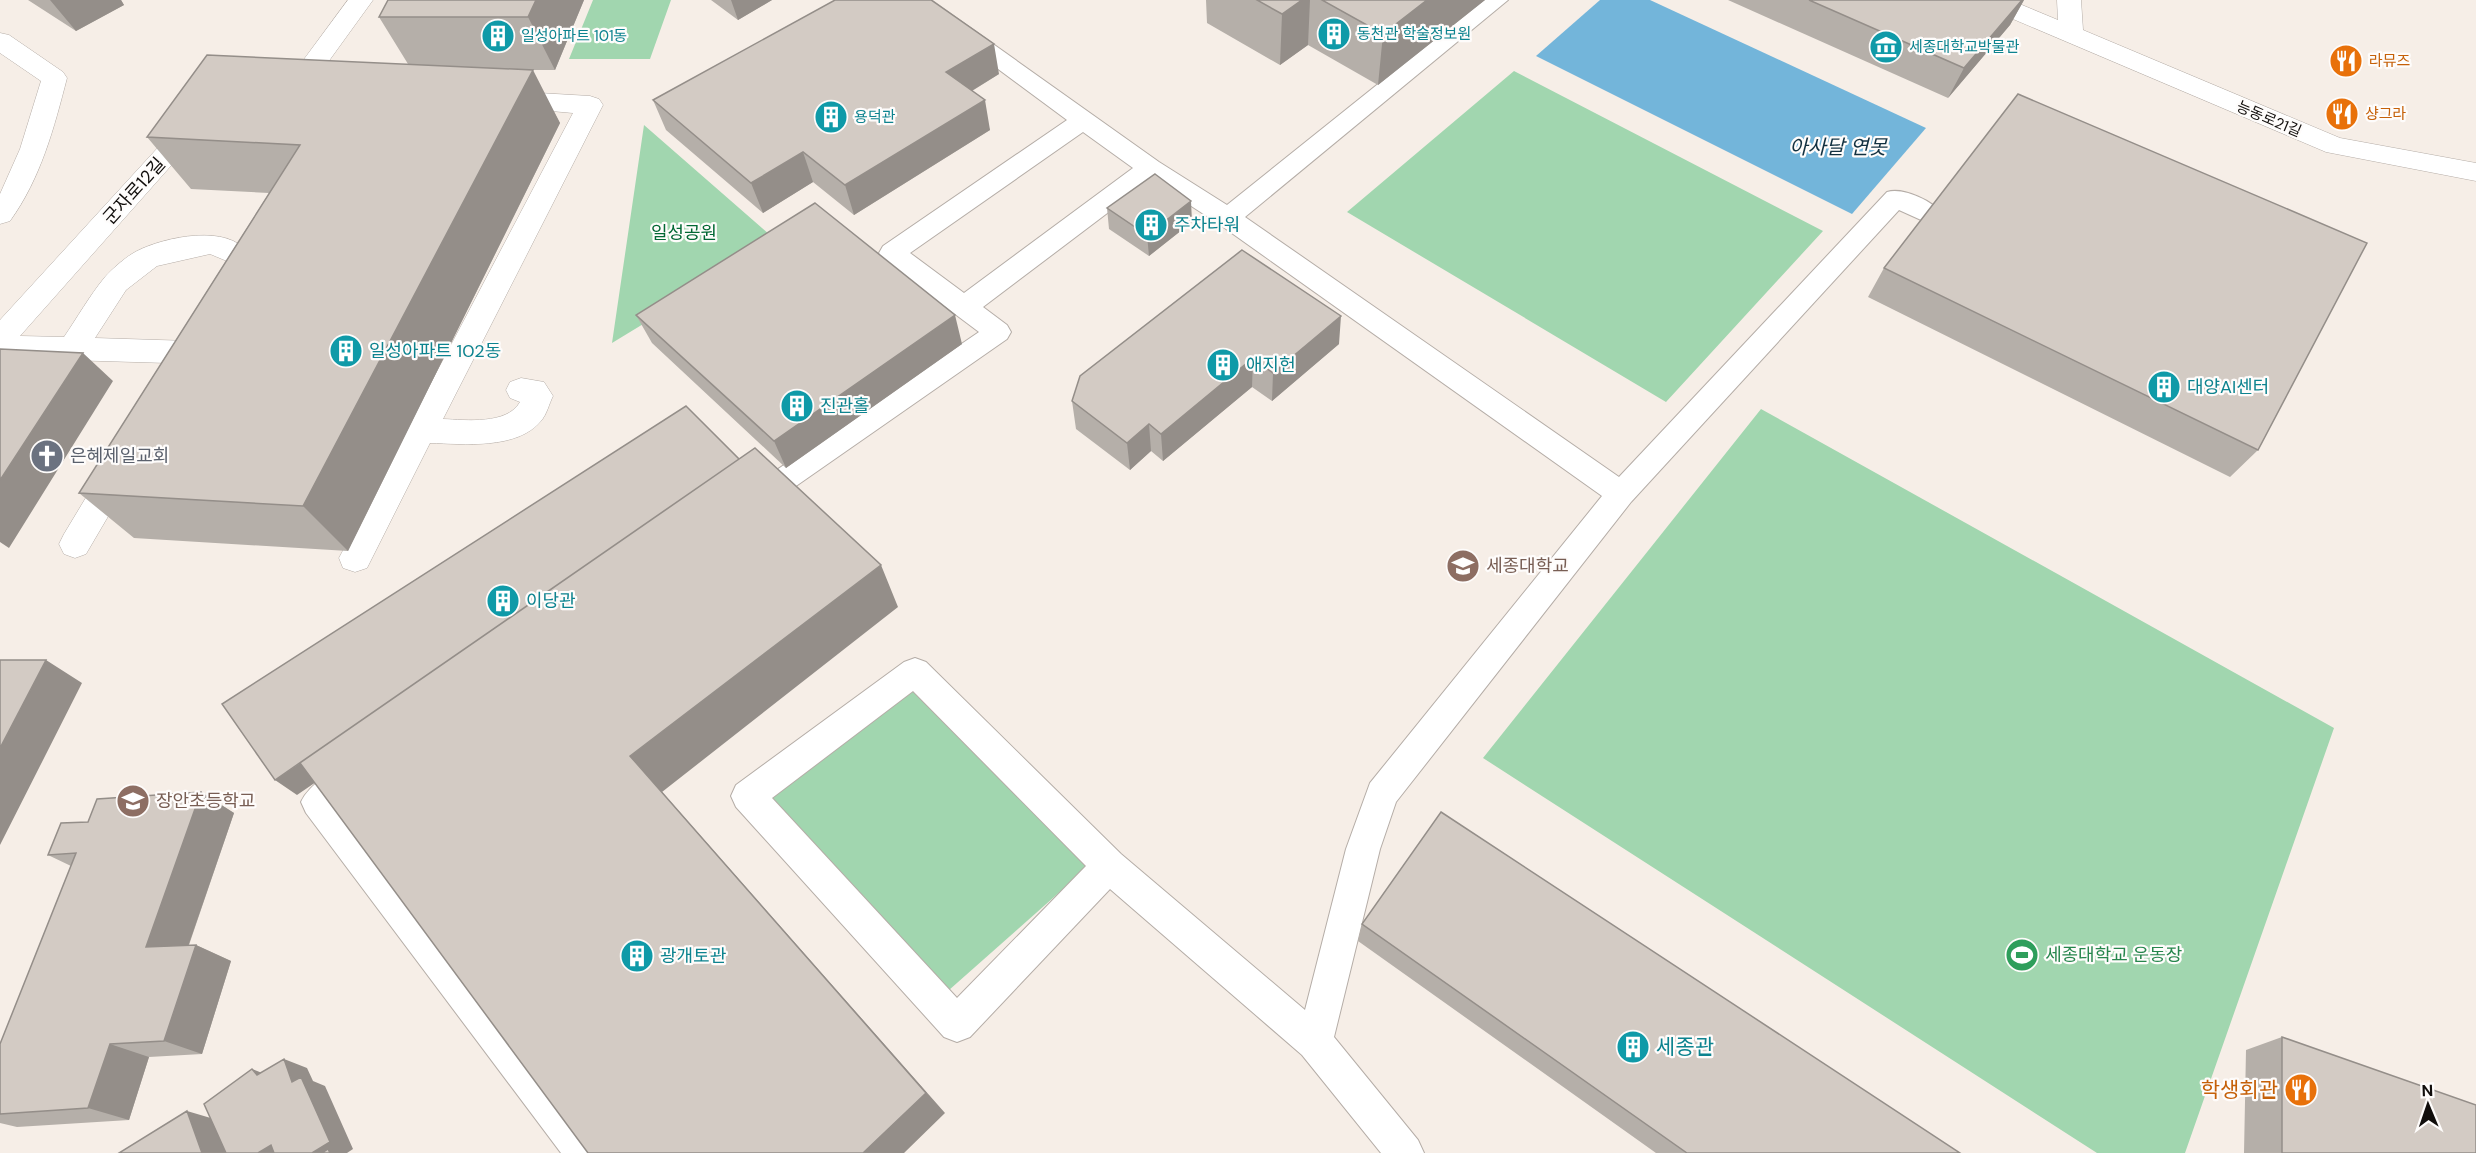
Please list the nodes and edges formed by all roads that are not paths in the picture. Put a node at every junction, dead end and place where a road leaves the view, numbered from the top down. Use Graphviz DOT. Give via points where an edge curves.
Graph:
graph roads {
  1 [pos="362,0"];
  2 [pos="916,0"];
  3 [pos="1497,0"];
  4 [pos="1989,0"];
  5 [pos="2069,0"];
  6 [pos="2071,35"];
  7 [pos="0,41"];
  8 [pos="297,88"];
  9 [pos="332,90"];
  10 [pos="267,95"];
  11 [pos="484,99"];
  12 [pos="220,114"];
  13 [pos="1083,120"];
  14 [pos="1150,168"];
  15 [pos="2476,172"];
  16 [pos="0,214"];
  17 [pos="1930,215"];
  18 [pos="1228,218"];
  19 [pos="234,254"];
  20 [pos="964,307"];
  21 [pos="0,339"];
  22 [pos="0,347"];
  23 [pos="72,349"];
  24 [pos="520,390"];
  25 [pos="166,392"];
  26 [pos="422,430"];
  27 [pos="136,442"];
  28 [pos="1621,494"];
  29 [pos="732,516"];
  30 [pos="75,544"];
  31 [pos="355,558"];
  32 [pos="377,762"];
  33 [pos="1109,866"];
  34 [pos="1315,1042"];
  35 [pos="584,1153"];
  36 [pos="1405,1153"];
  1 -- 8 [label="street"];
  2 -- 13 [label="lane"];
  3 -- 18 [label="lane"];
  4 -- 6 [label="street, 능동로21길"];
  5 -- 6 [label="street"];
  6 -- 15 [label="street, 능동로21길" via="2335,146"];
  7 -- 16 [label="street" via="54,78 42,125 9,203"];
  8 -- 9 [label="street"];
  8 -- 10 [label="street"];
  11 -- 26 [label="street" via="590,105"];
  12 -- 21 [label="street, 군자로12길" via="183,136"];
  13 -- 14 [label="lane"];
  13 -- 20 [label="lane" via="892,253"];
  14 -- 18 [label="lane"];
  14 -- 20 [label="lane"];
  17 -- 28 [label="lane" via="1896,198"];
  18 -- 28 [label="lane"];
  19 -- 23 [label="street" via="213,244 147,258 116,283"];
  20 -- 29 [label="lane" via="998,332"];
  22 -- 23 [label="street"];
  23 -- 25 [label="street" via="196,342"];
  24 -- 26 [label="street" via="534,390 538,396 530,414 514,427 467,432"];
  26 -- 31 [label="street"];
  27 -- 30 [label="street"];
  28 -- 34 [label="lane" via="1383,794 1363,849"];
  32 -- 35 [label="lane" via="318,802"];
  33 -- 33 [label="lane" via="915,672 748,796 957,1024"];
  33 -- 34 [label="lane"];
  34 -- 36 [label="lane"];
}
